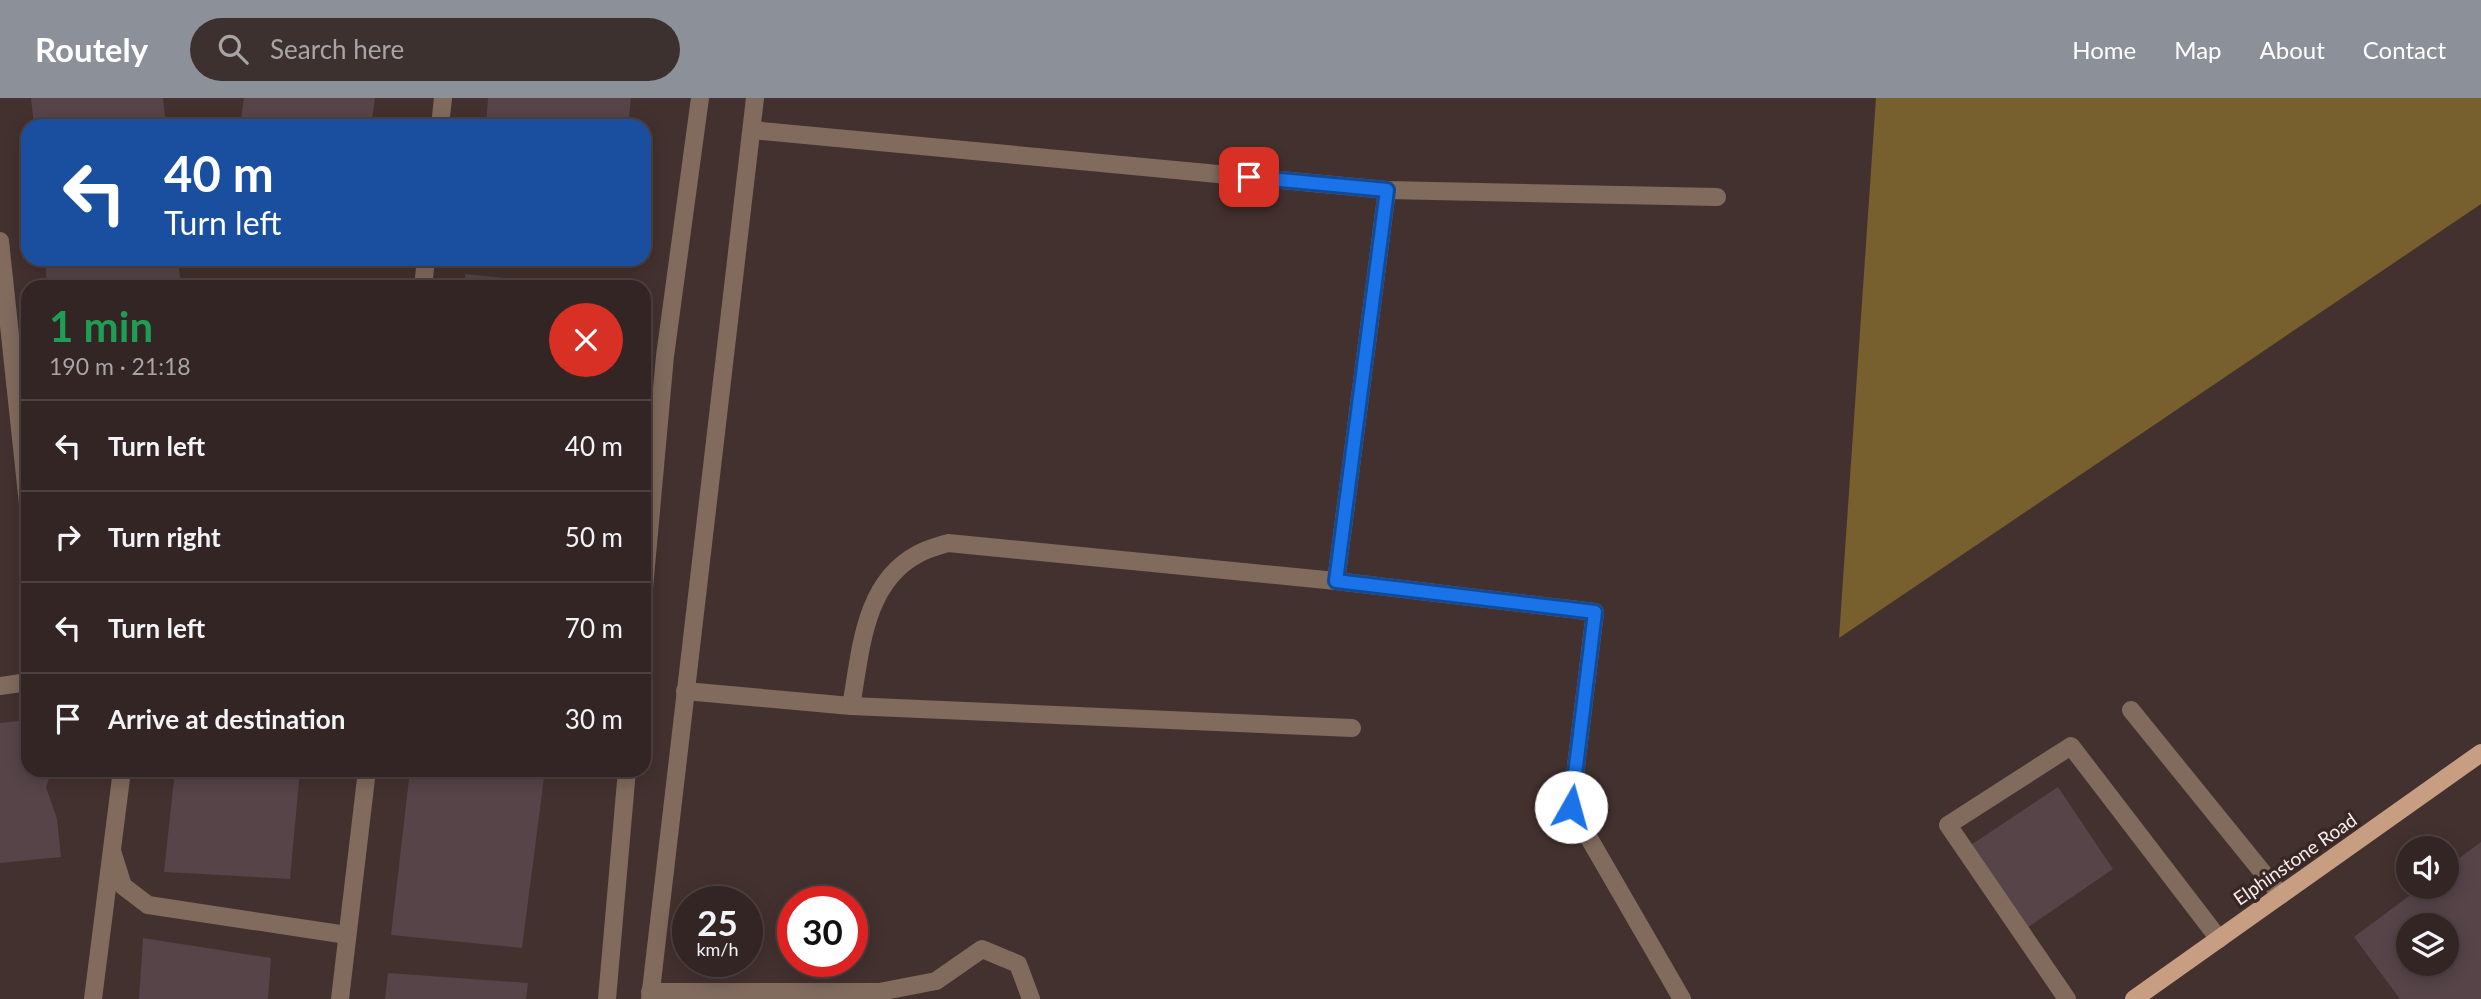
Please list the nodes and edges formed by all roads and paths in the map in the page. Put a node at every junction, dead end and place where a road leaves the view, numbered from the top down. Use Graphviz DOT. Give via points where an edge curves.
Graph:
graph roads {
  1 [pos="443,98"];
  2 [pos="700,98"];
  3 [pos="755,98"];
  4 [pos="441,119"];
  5 [pos="752,130"];
  6 [pos="1387,190"];
  7 [pos="1717,197"];
  8 [pos="0,241"];
  9 [pos="21,439"];
  10 [pos="651,511"];
  11 [pos="1336,581"];
  12 [pos="21,683"];
  13 [pos="0,687"];
  14 [pos="685,691"];
  15 [pos="850,706"];
  16 [pos="2131,710"];
  17 [pos="1352,728"];
  18 [pos="2481,754"];
  19 [pos="120,777"];
  20 [pos="366,777"];
  21 [pos="627,777"];
  22 [pos="112,851"];
  23 [pos="2281,895"];
  24 [pos="347,935"];
  25 [pos="2219,939"];
  26 [pos="650,996"];
  27 [pos="93,999"];
  28 [pos="340,999"];
  29 [pos="607,999"];
  30 [pos="1031,999"];
  31 [pos="1682,999"];
  32 [pos="2067,999"];
  33 [pos="2134,999"];
  1 -- 4 [label="street"];
  2 -- 10 [label="street" via="665,356"];
  3 -- 5 [label="street"];
  5 -- 6 [label="street"];
  5 -- 14 [label="street"];
  6 -- 7 [label="street"];
  6 -- 11 [label="street"];
  8 -- 9 [label="street"];
  11 -- 15 [label="street" via="948,542 918,554 891,574 870,608"];
  11 -- 31 [label="street" via="1595,612 1571,807"];
  12 -- 13 [label="street"];
  14 -- 15 [label="street"];
  14 -- 26 [label="street"];
  15 -- 17 [label="street"];
  16 -- 23 [label="street"];
  18 -- 23 [label="main road, Elphinstone Road"];
  19 -- 22 [label="street"];
  20 -- 24 [label="street"];
  21 -- 29 [label="street"];
  22 -- 24 [label="street" via="123,886 148,905"];
  22 -- 27 [label="street"];
  23 -- 25 [label="main road, Elphinstone Road"];
  24 -- 28 [label="street"];
  25 -- 32 [label="street" via="2071,746 1948,825"];
  25 -- 33 [label="main road, Elphinstone Road"];
  26 -- 30 [label="street" via="879,992 936,981 982,949 1018,964"];
}
